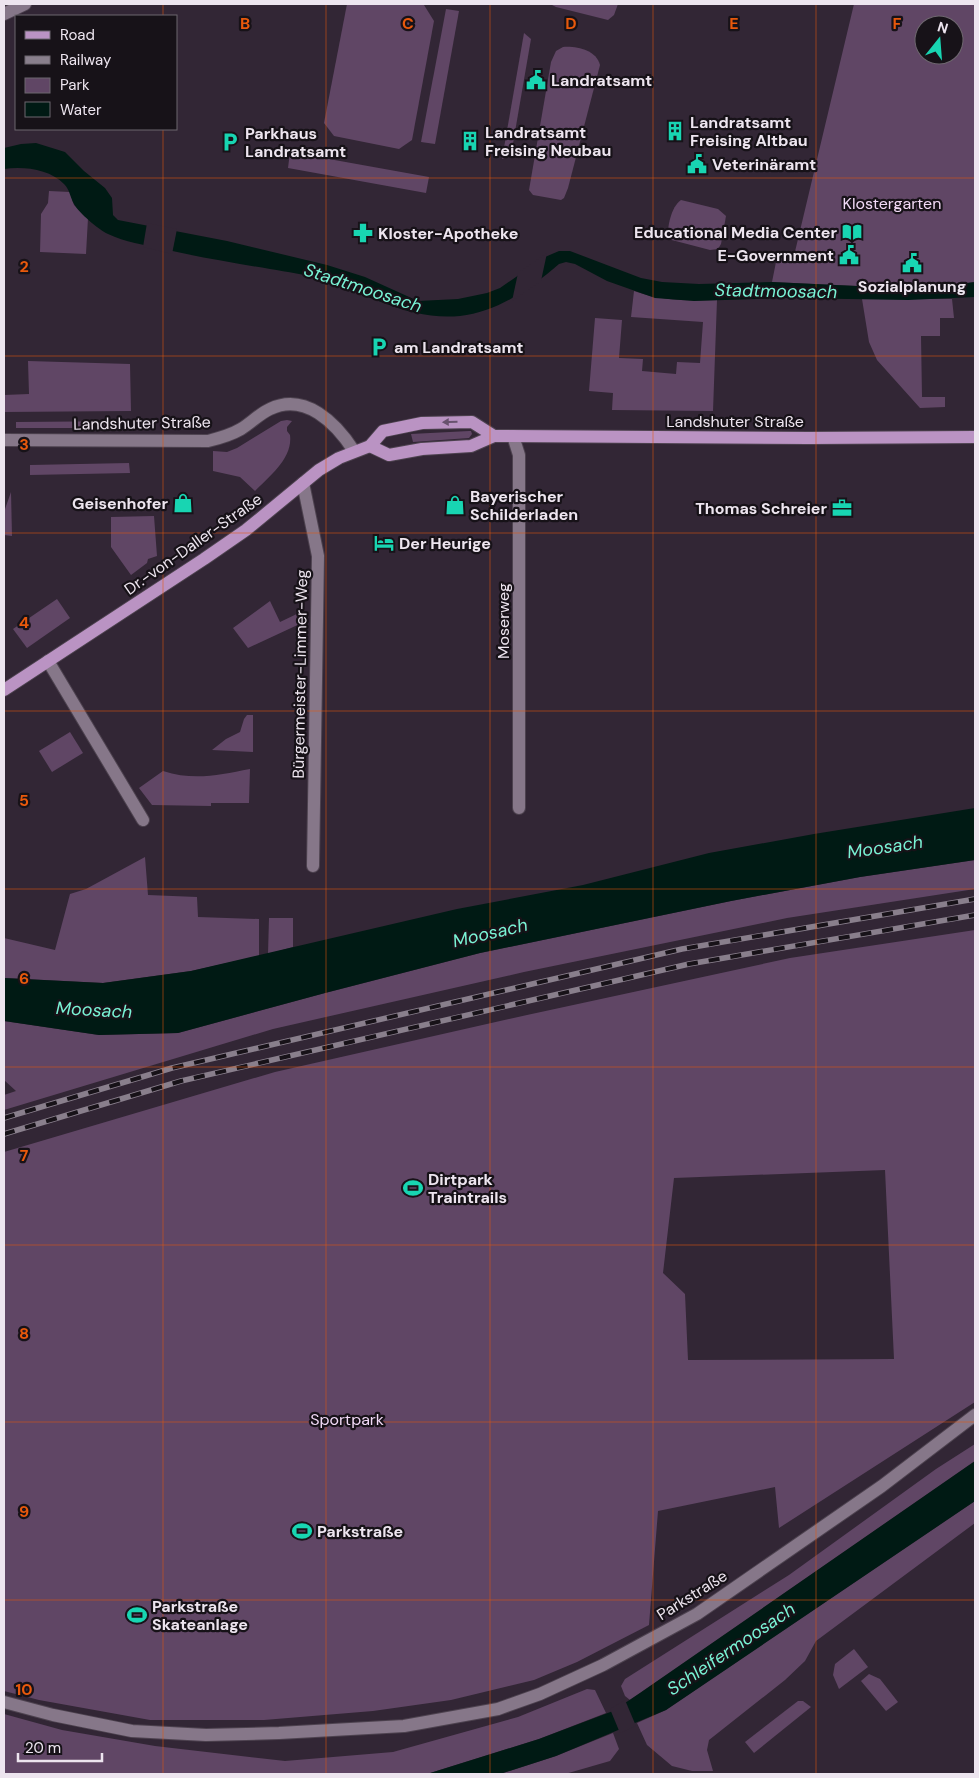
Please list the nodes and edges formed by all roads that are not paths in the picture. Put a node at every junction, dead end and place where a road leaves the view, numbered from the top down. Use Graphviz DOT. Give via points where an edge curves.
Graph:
graph roads {
  1 [pos="25,4"];
  2 [pos="4,14"];
  3 [pos="494,436"];
  4 [pos="513,436"];
  5 [pos="975,437"];
  6 [pos="4,440"];
  7 [pos="370,446"];
  8 [pos="354,451"];
  9 [pos="304,483"];
  10 [pos="48,661"];
  11 [pos="4,690"];
  12 [pos="519,808"];
  13 [pos="143,820"];
  14 [pos="313,866"];
  15 [pos="975,1415"];
  16 [pos="4,1702"];
  1 -- 2 [label="street"];
  3 -- 4 [label="main road, Landshuter Straße"];
  3 -- 7 [label="main road, Landshuter Straße" via="471,446 389,455"];
  3 -- 7 [label="main road, one-way" via="472,422 422,422 383,431"];
  4 -- 5 [label="main road, Landshuter Straße"];
  4 -- 12 [label="street, Moserweg" via="519,455"];
  6 -- 8 [label="street, Landshuter Straße" via="208,441 224,438 282,404 295,404 309,406 321,414 346,438"];
  7 -- 8 [label="main road"];
  8 -- 9 [label="main road, Dr.-von-Daller-Straße" via="319,470"];
  9 -- 10 [label="main road, Dr.-von-Daller-Straße" via="246,530"];
  9 -- 14 [label="street, Bürgermeister-Limmer-Weg" via="318,556"];
  10 -- 11 [label="main road, Dr.-von-Daller-Straße"];
  10 -- 13 [label="street"];
  15 -- 16 [label="street, Parkstraße" via="882,1486 697,1614 548,1691 498,1709 404,1726 206,1735 132,1731"];
}
